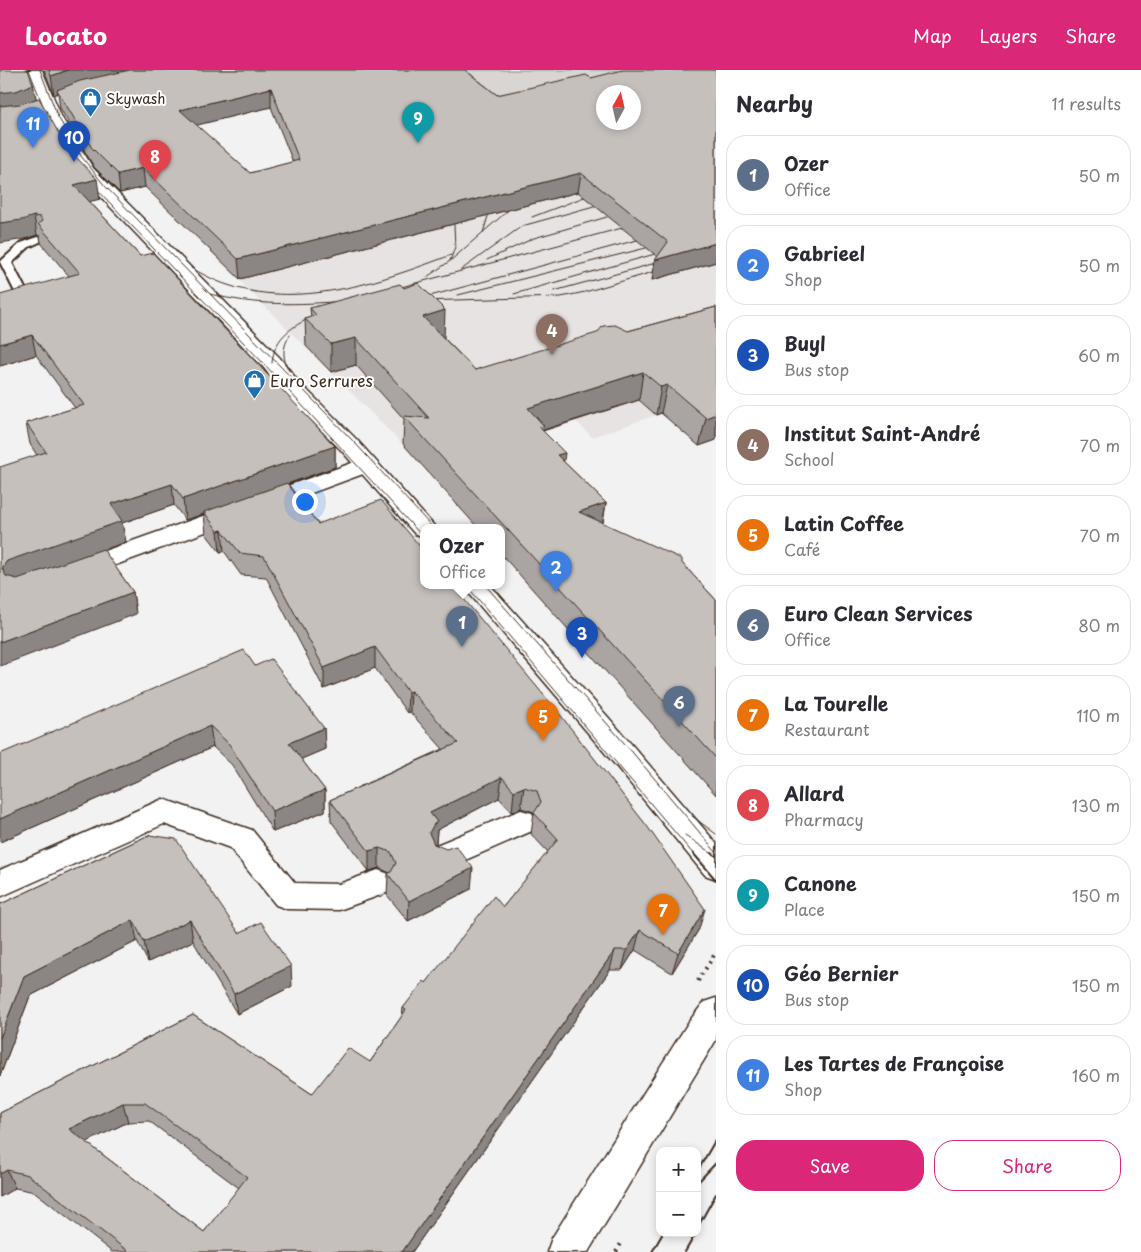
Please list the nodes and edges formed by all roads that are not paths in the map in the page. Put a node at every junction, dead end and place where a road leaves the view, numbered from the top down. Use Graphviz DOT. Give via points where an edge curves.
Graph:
graph roads {
  1 [pos="34,70"];
  2 [pos="38,240"];
  3 [pos="27,304"];
  4 [pos="366,465"];
  5 [pos="420,524"];
  6 [pos="50,580"];
  7 [pos="479,589"];
  8 [pos="521,822"];
  9 [pos="445,855"];
  10 [pos="716,866"];
  11 [pos="378,883"];
  12 [pos="0,884"];
  13 [pos="716,1013"];
  14 [pos="566,1252"];
  1 -- 4 [label="main road" via="62,135 100,187 272,363"];
  2 -- 3 [label="lane" via="25,245 6,262"];
  4 -- 5 [label="main road"];
  4 -- 6 [label="main road"];
  7 -- 10 [label="main road"];
  8 -- 9 [label="main road"];
  11 -- 12 [label="main road" via="339,897 287,896 241,839 163,811"];
  13 -- 14 [label="main road"];
}
